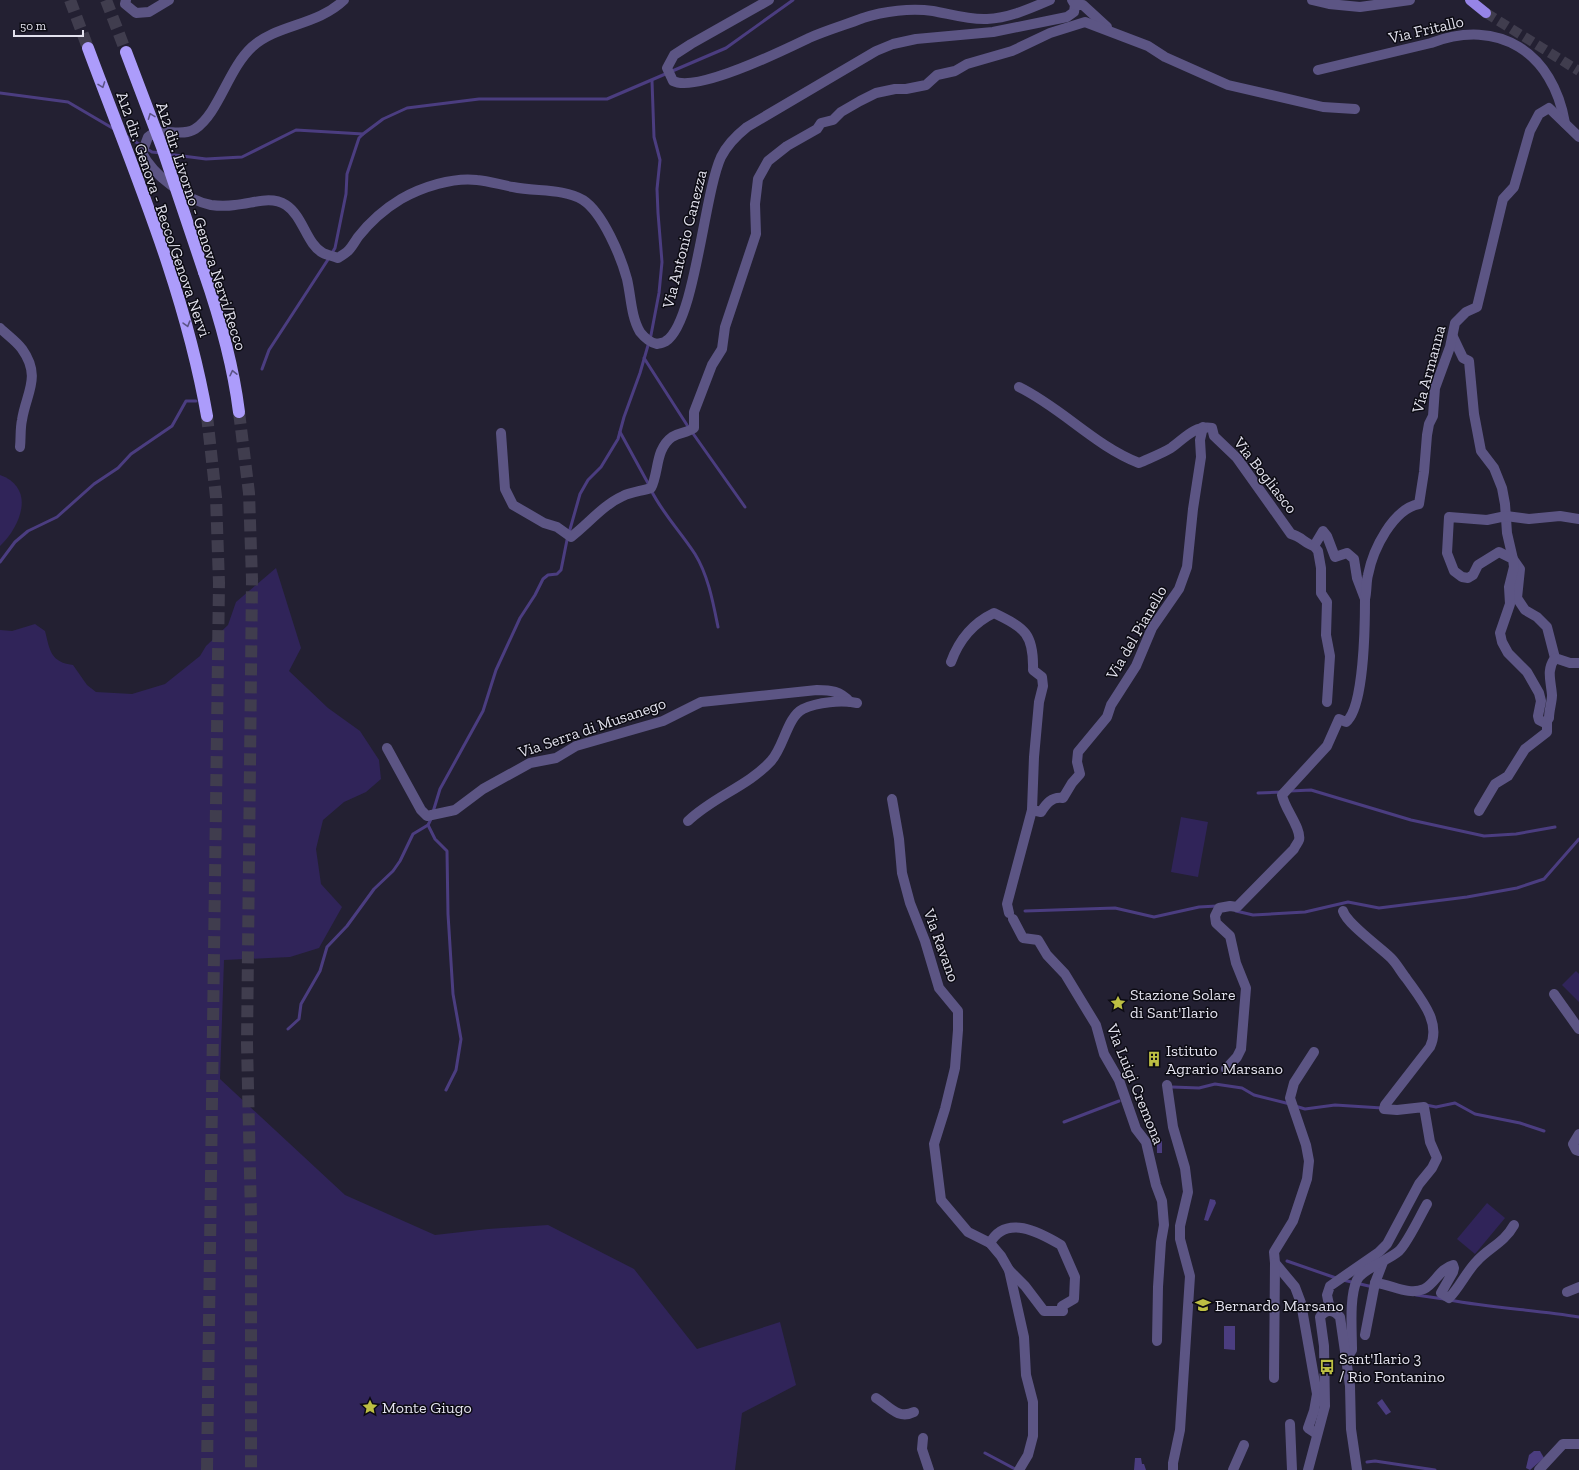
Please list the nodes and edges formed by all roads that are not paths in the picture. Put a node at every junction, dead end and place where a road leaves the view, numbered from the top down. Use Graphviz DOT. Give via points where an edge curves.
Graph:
graph roads {
  1 [pos="126,0"];
  2 [pos="169,0"];
  3 [pos="344,0"];
  4 [pos="769,0"];
  5 [pos="1050,0"];
  6 [pos="1312,0"];
  7 [pos="1410,0"];
  8 [pos="1470,0"];
  9 [pos="1074,2"];
  10 [pos="1486,13"];
  11 [pos="1109,30"];
  12 [pos="88,48"];
  13 [pos="126,52"];
  14 [pos="1318,70"];
  15 [pos="1355,110"];
  16 [pos="1565,123"];
  17 [pos="1579,137"];
  18 [pos="0,328"];
  19 [pos="1452,337"];
  20 [pos="1019,387"];
  21 [pos="240,412"];
  22 [pos="207,416"];
  23 [pos="1203,426"];
  24 [pos="501,433"];
  25 [pos="20,447"];
  26 [pos="1506,516"];
  27 [pos="1579,519"];
  28 [pos="1314,546"];
  29 [pos="1513,559"];
  30 [pos="1366,599"];
  31 [pos="1555,658"];
  32 [pos="952,662"];
  33 [pos="1579,663"];
  34 [pos="1327,702"];
  35 [pos="1547,721"];
  36 [pos="387,748"];
  37 [pos="892,799"];
  38 [pos="1032,810"];
  39 [pos="1479,811"];
  40 [pos="688,821"];
  41 [pos="1343,911"];
  42 [pos="1554,994"];
  43 [pos="1579,1029"];
  44 [pos="1314,1052"];
  45 [pos="1226,1069"];
  46 [pos="1167,1085"];
  47 [pos="1579,1134"];
  48 [pos="1579,1151"];
  49 [pos="1427,1204"];
  50 [pos="1514,1225"];
  51 [pos="990,1243"];
  52 [pos="1383,1262"];
  53 [pos="1275,1264"];
  54 [pos="1009,1270"];
  55 [pos="1375,1283"];
  56 [pos="1579,1287"];
  57 [pos="1567,1292"];
  58 [pos="1330,1310"];
  59 [pos="1365,1335"];
  60 [pos="1157,1341"];
  61 [pos="1345,1355"];
  62 [pos="1274,1378"];
  63 [pos="876,1398"];
  64 [pos="914,1412"];
  65 [pos="1290,1424"];
  66 [pos="1317,1434"];
  67 [pos="923,1438"];
  68 [pos="1579,1444"];
  69 [pos="1244,1445"];
  70 [pos="929,1470"];
  71 [pos="1019,1470"];
  72 [pos="1173,1470"];
  73 [pos="1233,1470"];
  74 [pos="1292,1470"];
  75 [pos="1308,1470"];
  76 [pos="1357,1470"];
  77 [pos="1539,1470"];
  1 -- 2 [label="street" via="125,4 136,13 149,12"];
  3 -- 9 [label="street, Via Antonio Canezza" via="320,17 254,45 241,58 220,96 194,129 157,132 148,137 142,153 146,161 177,189 211,205 236,205 256,201 273,201 286,205 322,253 338,258 350,250 378,216 401,199 429,187 476,179 530,190 568,193 585,201 600,218 619,256 640,332 651,341 666,341 676,329 687,302 699,254 713,179 722,155 735,137 747,127 876,51 893,44 916,39 993,32 1067,17 1074,12"];
  4 -- 5 [label="street" via="674,56 668,72 673,81 679,84 704,80 874,15 896,11 930,11 985,20 1007,17"];
  6 -- 7 [label="street" via="1360,7"];
  8 -- 10 [label="main road"];
  9 -- 11 [label="street" via="1083,5"];
  11 -- 15 [label="street" via="1228,85 1323,107"];
  11 -- 24 [label="street" via="1085,22 1050,33 1006,53 937,75 926,85 876,93 840,112 833,120 821,123 818,129 787,146 768,161 758,180 755,204 756,234 725,327 722,349 712,365 694,412 694,428 670,439 657,462 654,483 650,488 624,495 606,506 571,537 513,505 505,489"];
  12 -- 22 [label="highway, A12 dir. Genova - Recco/Genova Nervi, one-way" via="171,274 194,351"];
  21 -- 13 [label="highway, A12 dir. Livorno - Genova Nervi/Recco, one-way, bridge" via="221,324 162,147"];
  14 -- 16 [label="street, Via Fritallo" via="1431,43 1448,36 1470,33 1492,36 1510,41 1543,68 1554,87"];
  16 -- 17 [label="street, Via Armanna"];
  16 -- 19 [label="street, Via Armanna" via="1549,108 1539,114 1530,131 1514,187 1503,199 1476,307 1466,312 1455,323"];
  18 -- 25 [label="street" via="22,349 29,362 31,391 22,419"];
  19 -- 26 [label="street" via="1460,355 1469,361 1474,414 1481,451 1494,468 1502,488"];
  19 -- 30 [label="street, Via Armanna" via="1435,388 1419,504 1409,506 1384,534 1370,567"];
  20 -- 23 [label="street" via="1036,396 1118,454 1139,463 1171,448 1187,434"];
  23 -- 28 [label="street, Via Bogliasco" via="1212,428 1214,436 1238,458 1291,534 1299,535 1307,544"];
  23 -- 38 [label="street, Via del Pianello" via="1187,566 1179,589 1152,628 1136,666 1111,705 1107,717 1078,752 1080,774 1063,798 1047,802 1041,812"];
  26 -- 27 [label="street" via="1529,519 1560,516"];
  26 -- 29 [label="street"];
  26 -- 29 [label="street" via="1487,520 1449,517 1447,553 1454,571 1468,578 1473,575 1478,565 1499,552"];
  28 -- 30 [label="street" via="1323,532 1328,536 1335,557 1347,553 1354,559 1357,578"];
  28 -- 34 [label="street" via="1318,551 1321,568 1321,593 1327,602 1326,635 1330,656"];
  29 -- 31 [label="street" via="1520,569 1517,591 1519,603 1547,627"];
  29 -- 35 [label="street" via="1514,567 1509,587 1510,604 1500,633 1508,653 1533,683 1541,701 1539,720"];
  30 -- 45 [label="street, Via Armanna" via="1358,700 1352,718 1346,722 1339,719 1327,746 1282,795 1299,834 1299,840 1294,849 1237,907 1219,908 1216,916 1216,923 1230,936 1236,963 1246,988 1241,1049"];
  31 -- 33 [label="street"];
  31 -- 35 [label="street" via="1550,666 1549,686 1552,696"];
  32 -- 38 [label="street" via="966,634 982,619 994,613 1028,634 1032,648 1033,670 1042,677 1043,686 1034,757"];
  35 -- 39 [label="street" via="1546,732 1525,749 1508,776 1495,784"];
  36 -- 40 [label="street, Via Serra di Musanego" via="421,810 427,816 455,810 483,789 530,763 556,758 576,746 663,721 701,702 833,690 844,695 853,704 818,704 802,710 789,725 772,760 754,777 702,807"];
  37 -- 51 [label="street, Via Ravano" via="902,873 910,903 925,941 938,988 958,1011 955,1068 934,1144 941,1200 968,1232"];
  38 -- 60 [label="street, Via Luigi Cremona" via="1010,912 1023,938 1038,940 1047,955 1066,974 1081,999 1096,1025 1104,1054 1118,1080 1136,1129 1146,1142 1162,1201 1164,1225 1158,1280"];
  41 -- 58 [label="street" via="1352,923 1392,959 1424,1001 1429,1014 1433,1032 1430,1048 1384,1109 1424,1107 1430,1142 1437,1158 1419,1184 1387,1244 1330,1286 1327,1295"];
  42 -- 43 [label="street"];
  44 -- 53 [label="street" via="1294,1083 1290,1098 1306,1145 1309,1161 1307,1178 1292,1222 1274,1252"];
  46 -- 72 [label="street" via="1173,1126 1185,1168 1188,1192 1180,1226 1180,1239 1190,1276 1180,1430"];
  47 -- 48 [label="street" via="1573,1144"];
  49 -- 52 [label="street" via="1401,1249"];
  50 -- 55 [label="street" via="1506,1238 1475,1262 1449,1298 1441,1293 1453,1272 1453,1266 1429,1285 1415,1291 1409,1292"];
  51 -- 54 [label="street"];
  51 -- 54 [label="street" via="1004,1228 1013,1227 1041,1233 1061,1245 1074,1277 1074,1299 1062,1306 1063,1311 1046,1312"];
  52 -- 55 [label="street"];
  52 -- 61 [label="street" via="1360,1275 1356,1281 1352,1308 1352,1350"];
  53 -- 62 [label="street"];
  53 -- 66 [label="street" via="1295,1287 1301,1302 1317,1394 1308,1428"];
  54 -- 71 [label="street" via="1024,1337 1026,1375 1033,1402 1032,1444"];
  55 -- 59 [label="street"];
  56 -- 57 [label="street"];
  58 -- 61 [label="street" via="1340,1317"];
  58 -- 66 [label="street" via="1320,1317 1324,1346 1326,1406"];
  61 -- 76 [label="street"];
  63 -- 64 [label="street" via="898,1414 907,1416"];
  65 -- 74 [label="street"];
  66 -- 75 [label="street"];
  67 -- 70 [label="street" via="922,1449"];
  68 -- 77 [label="street" via="1563,1444"];
  69 -- 73 [label="street"];
}
